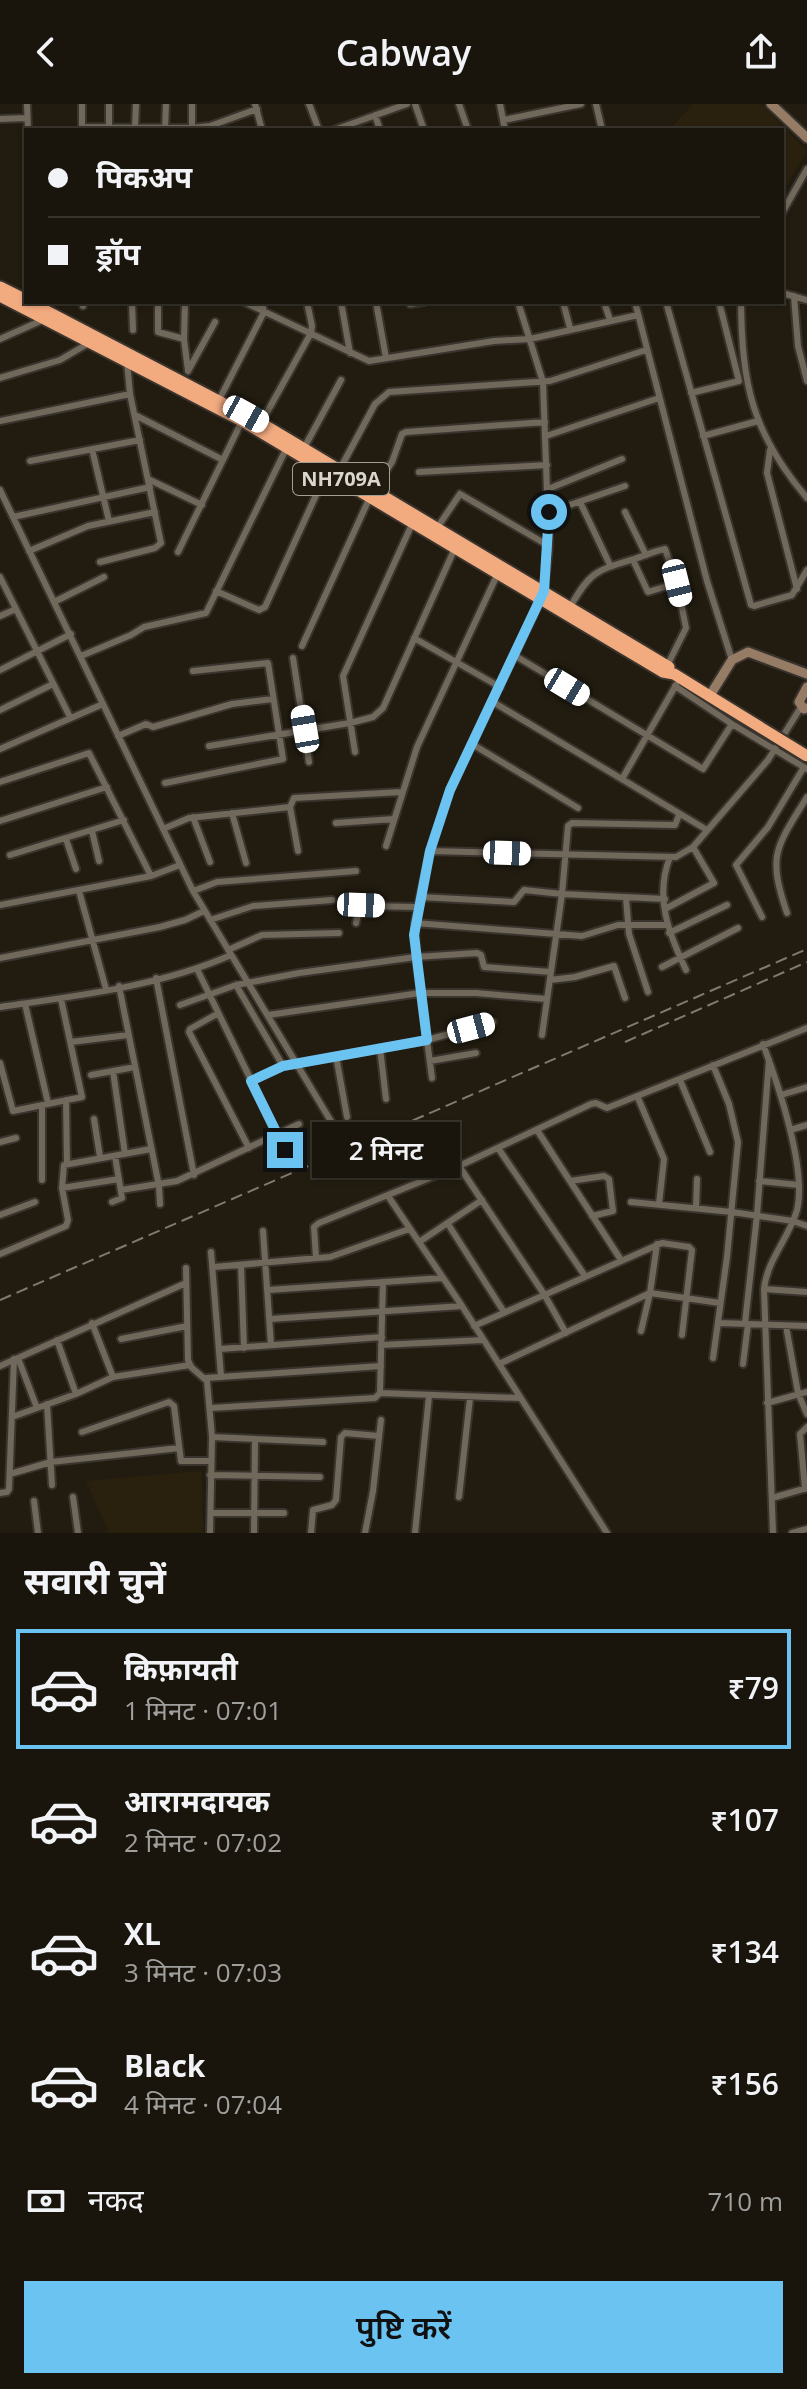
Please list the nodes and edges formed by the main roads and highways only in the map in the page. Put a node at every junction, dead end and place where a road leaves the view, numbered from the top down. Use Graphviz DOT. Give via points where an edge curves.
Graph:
graph roads {
  1 [pos="0,287"];
  2 [pos="2,299"];
  3 [pos="24,301"];
  4 [pos="24,303"];
  5 [pos="30,304"];
  6 [pos="259,426"];
  7 [pos="334,470"];
  8 [pos="372,493"];
  9 [pos="543,595"];
  10 [pos="672,675"];
  11 [pos="806,764"];
  1 -- 3 [label="highway, NH709A"];
  2 -- 4 [label="highway, NH709A"];
  5 -- 6 [label="highway, NH709A" via="186,376"];
  5 -- 6 [label="highway, NH709A" via="45,319"];
  6 -- 7 [label="highway, NH709A"];
  6 -- 7 [label="highway, NH709A"];
  7 -- 8 [label="highway, NH709A"];
  8 -- 9 [label="highway, NH709A"];
  8 -- 9 [label="highway, NH709A" via="455,548"];
  9 -- 10 [label="highway, NH709A"];
  9 -- 10 [label="highway, NH709A" via="570,607"];
  10 -- 11 [label="highway, NH709A, bridge"];
}
